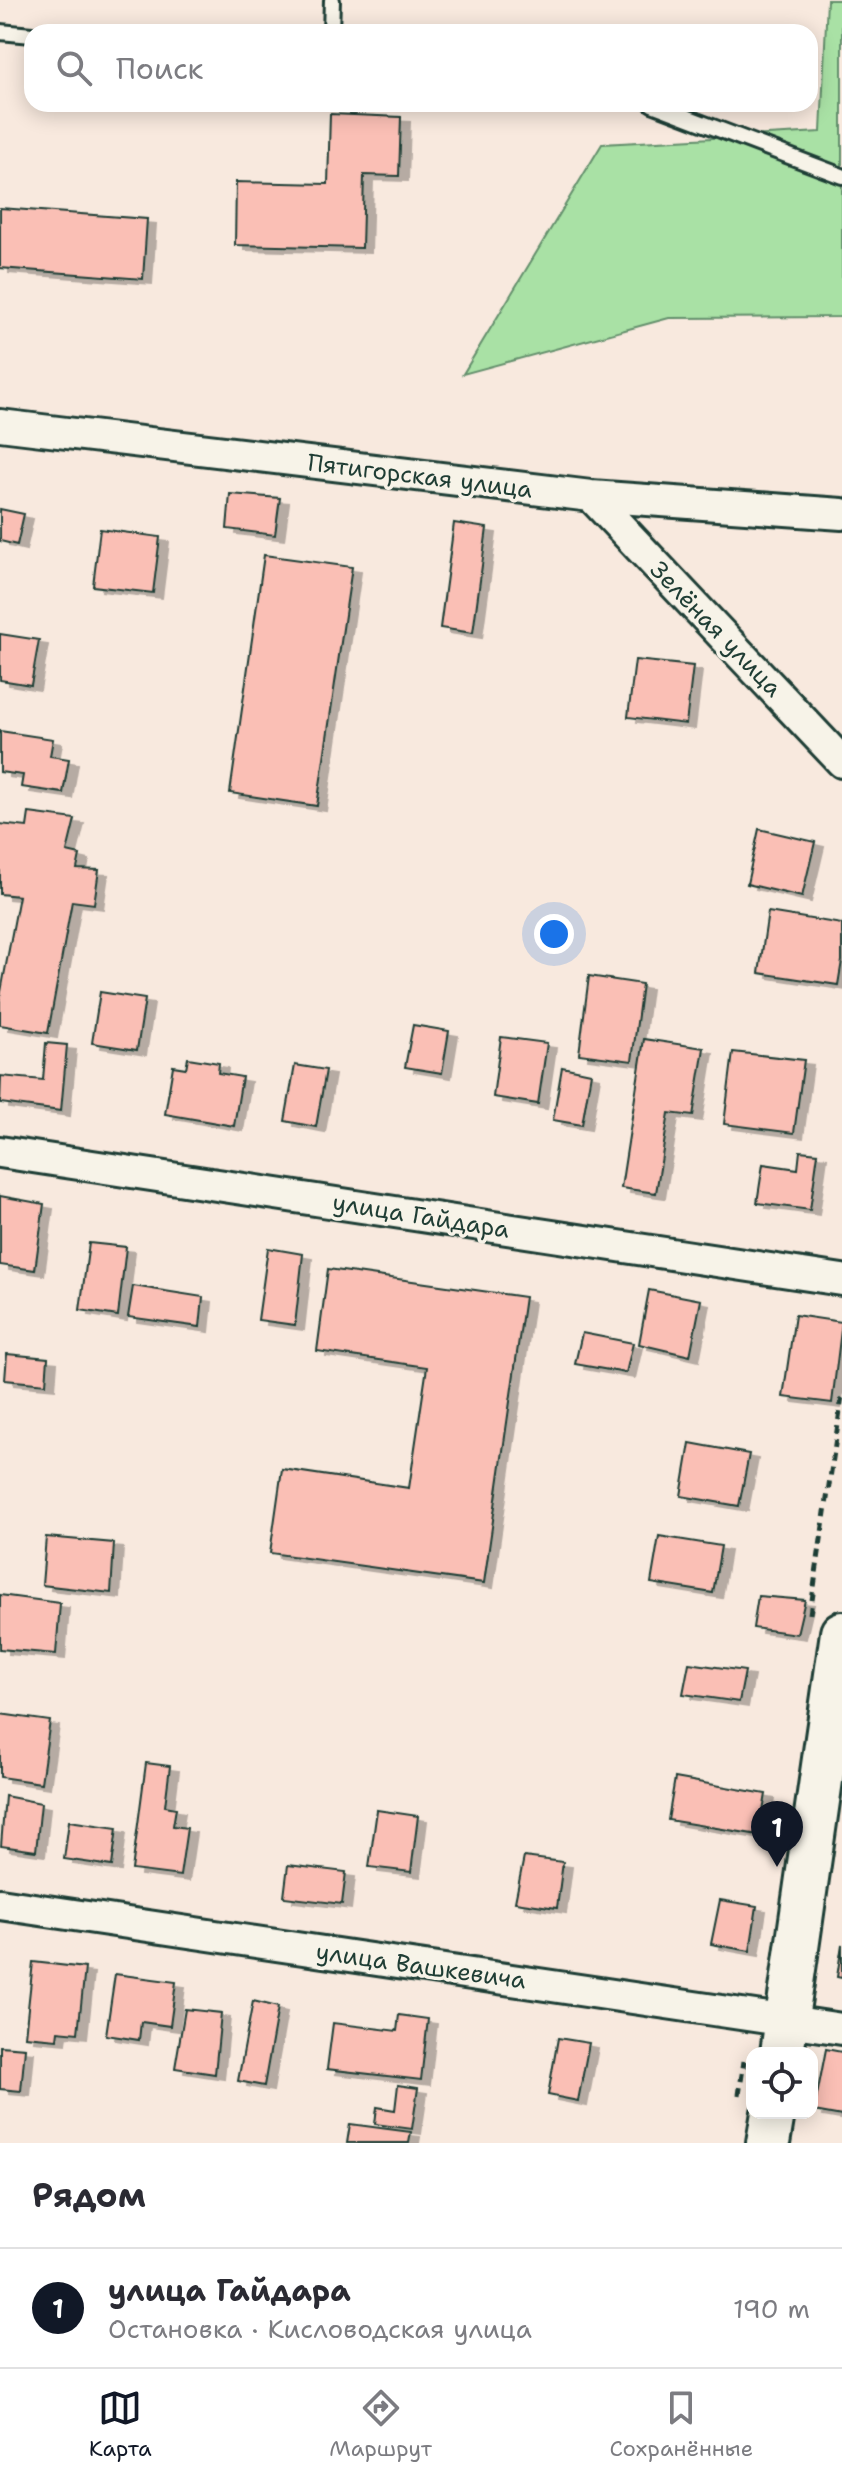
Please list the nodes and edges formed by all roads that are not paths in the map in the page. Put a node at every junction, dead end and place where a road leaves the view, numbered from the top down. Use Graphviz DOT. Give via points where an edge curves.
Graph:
graph roads {
  1 [pos="332,0"];
  2 [pos="331,24"];
  3 [pos="0,32"];
  4 [pos="24,34"];
  5 [pos="673,112"];
  6 [pos="842,176"];
  7 [pos="0,425"];
  8 [pos="591,496"];
  9 [pos="842,514"];
  10 [pos="842,762"];
  11 [pos="0,1152"];
  12 [pos="842,1280"];
  13 [pos="842,1633"];
  14 [pos="0,1904"];
  15 [pos="842,2029"];
  16 [pos="785,2036"];
  17 [pos="772,2119"];
  18 [pos="768,2143"];
  1 -- 2 [label="lane"];
  3 -- 4 [label="lane"];
  5 -- 6 [label="lane"];
  7 -- 8 [label="street, Пятигорская улица"];
  8 -- 9 [label="street, Пятигорская улица"];
  8 -- 10 [label="street, Зелёная улица"];
  11 -- 12 [label="street, улица Гайдара"];
  13 -- 16 [label="main road"];
  14 -- 16 [label="street, улица Вашкевича"];
  15 -- 16 [label="street, улица Вашкевича"];
  17 -- 18 [label="main road"];
}
